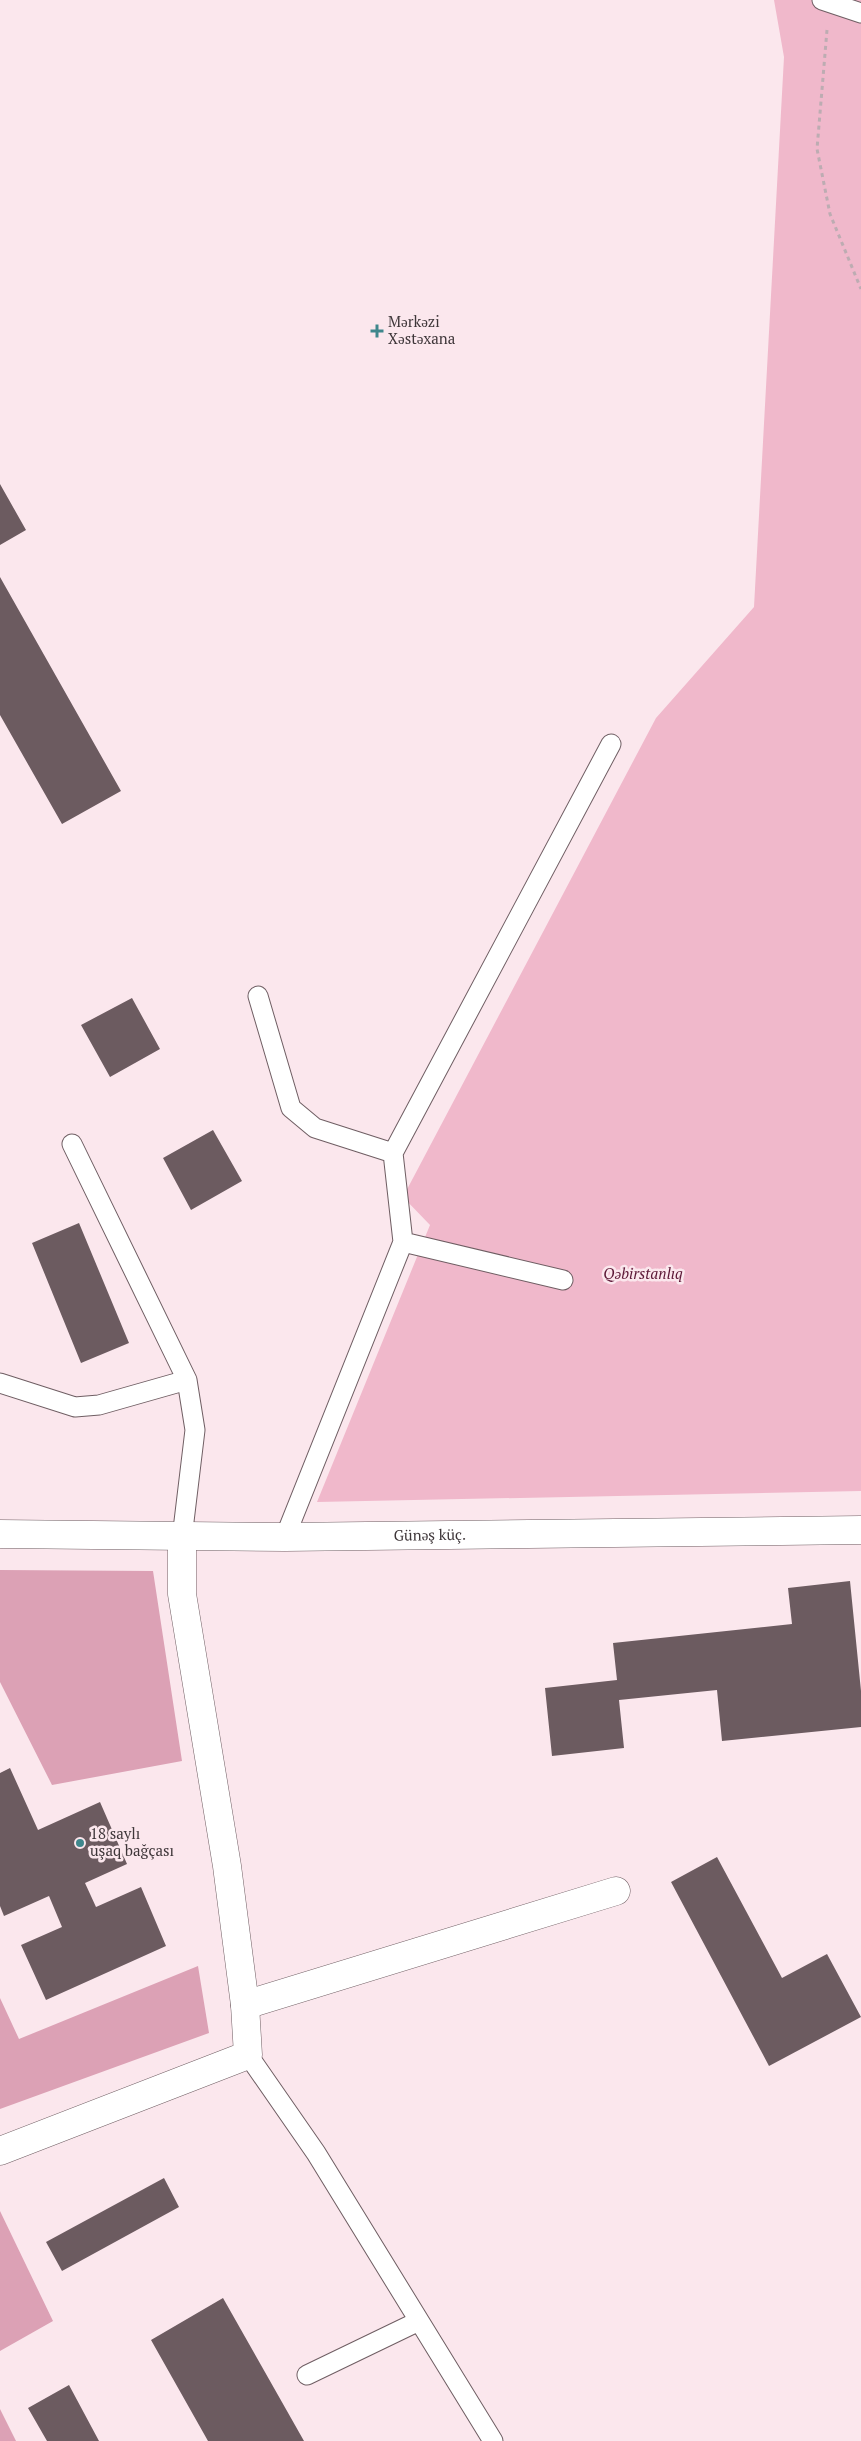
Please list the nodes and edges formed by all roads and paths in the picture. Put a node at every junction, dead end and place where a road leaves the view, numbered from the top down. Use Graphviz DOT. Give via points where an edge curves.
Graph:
graph roads {
  1 [pos="826,1"];
  2 [pos="861,13"];
  3 [pos="861,288"];
  4 [pos="611,744"];
  5 [pos="258,996"];
  6 [pos="72,1144"];
  7 [pos="393,1153"];
  8 [pos="403,1242"];
  9 [pos="563,1280"];
  10 [pos="187,1380"];
  11 [pos="0,1383"];
  12 [pos="861,1530"];
  13 [pos="0,1534"];
  14 [pos="285,1537"];
  15 [pos="182,1538"];
  16 [pos="616,1891"];
  17 [pos="245,2005"];
  18 [pos="248,2055"];
  19 [pos="0,2151"];
  20 [pos="419,2321"];
  21 [pos="307,2375"];
  22 [pos="493,2441"];
  1 -- 2 [label="lane"];
  1 -- 3 [label="path" via="817,149 830,214"];
  4 -- 7 [label="lane"];
  5 -- 7 [label="lane" via="291,1108 315,1128"];
  6 -- 10 [label="lane"];
  7 -- 8 [label="lane"];
  8 -- 9 [label="lane"];
  8 -- 14 [label="lane"];
  10 -- 11 [label="lane" via="99,1405 75,1407"];
  10 -- 15 [label="lane" via="195,1430"];
  12 -- 14 [label="street, Günəş küç."];
  13 -- 15 [label="street, Günəş küç."];
  14 -- 15 [label="street, Günəş küç."];
  15 -- 17 [label="street" via="182,1594 227,1866"];
  16 -- 17 [label="street"];
  17 -- 18 [label="street"];
  18 -- 19 [label="street"];
  18 -- 20 [label="lane" via="316,2153"];
  20 -- 21 [label="lane"];
  20 -- 22 [label="lane"];
}
